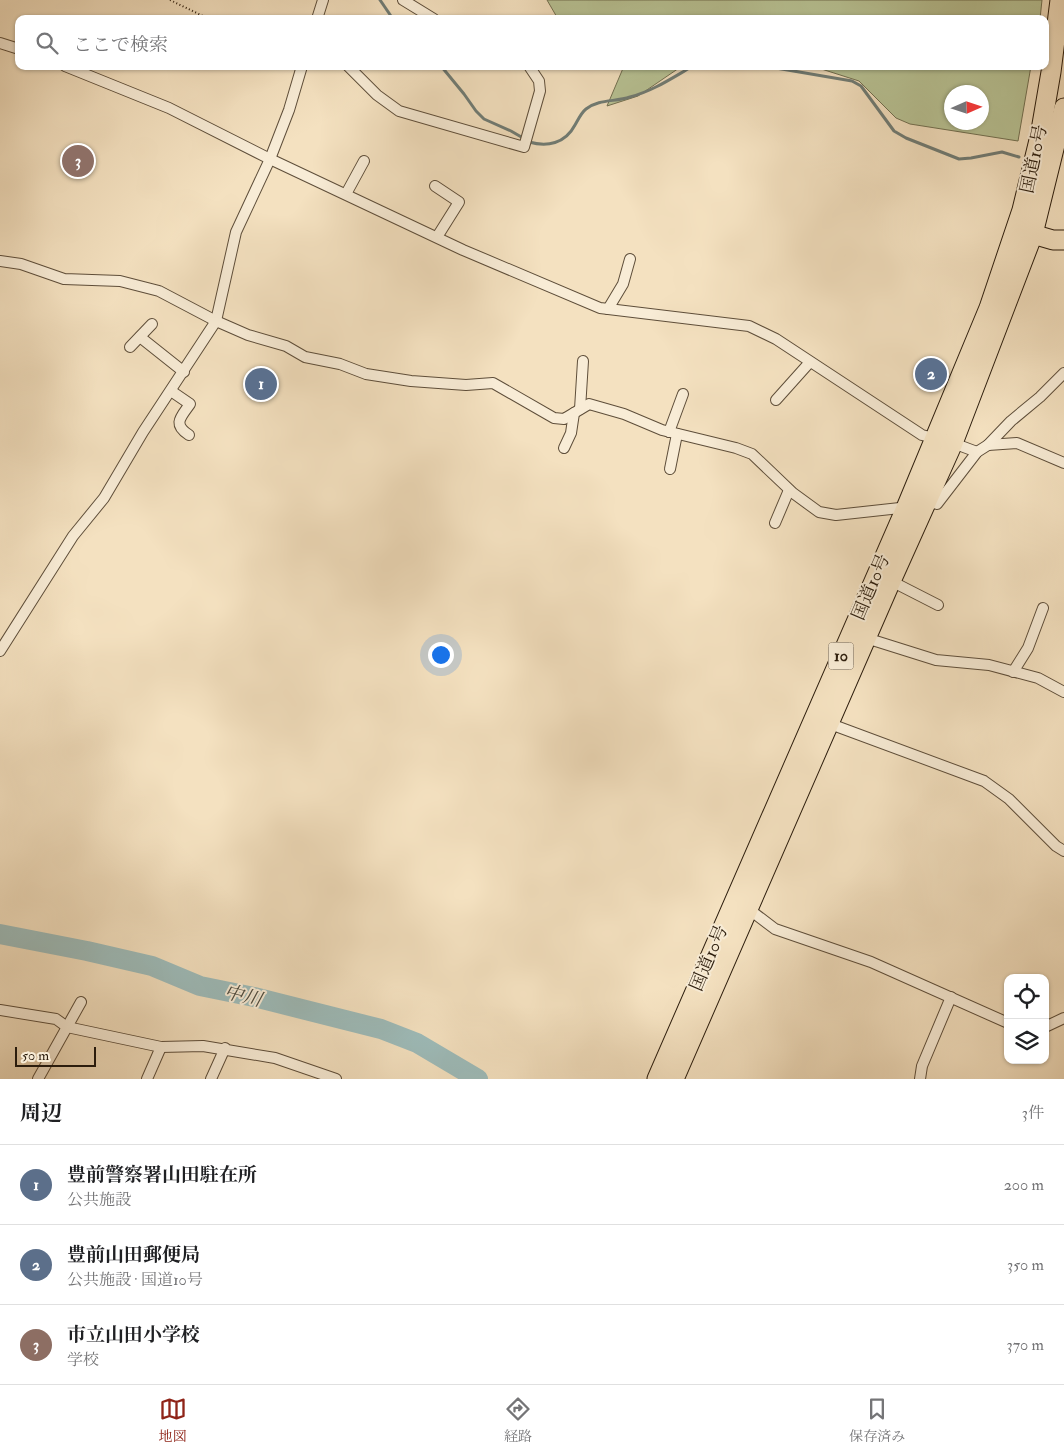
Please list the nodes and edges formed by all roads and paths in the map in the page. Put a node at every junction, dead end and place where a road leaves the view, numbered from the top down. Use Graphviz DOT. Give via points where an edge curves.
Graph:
graph roads {
  1 [pos="170,0"];
  2 [pos="323,0"];
  3 [pos="403,0"];
  4 [pos="1060,0"];
  5 [pos="201,15"];
  6 [pos="318,15"];
  7 [pos="427,15"];
  8 [pos="0,43"];
  9 [pos="15,48"];
  10 [pos="75,70"];
  11 [pos="301,70"];
  12 [pos="352,70"];
  13 [pos="532,70"];
  14 [pos="1064,108"];
  15 [pos="270,159"];
  16 [pos="364,161"];
  17 [pos="435,186"];
  18 [pos="346,194"];
  19 [pos="1025,231"];
  20 [pos="437,237"];
  21 [pos="1064,240"];
  22 [pos="630,259"];
  23 [pos="0,261"];
  24 [pos="608,309"];
  25 [pos="216,321"];
  26 [pos="152,324"];
  27 [pos="140,337"];
  28 [pos="130,347"];
  29 [pos="583,361"];
  30 [pos="810,362"];
  31 [pos="184,372"];
  32 [pos="1064,374"];
  33 [pos="171,391"];
  34 [pos="683,394"];
  35 [pos="776,400"];
  36 [pos="577,411"];
  37 [pos="673,433"];
  38 [pos="189,435"];
  39 [pos="935,437"];
  40 [pos="953,443"];
  41 [pos="988,445"];
  42 [pos="564,448"];
  43 [pos="977,452"];
  44 [pos="1064,463"];
  45 [pos="670,469"];
  46 [pos="789,490"];
  47 [pos="926,501"];
  48 [pos="906,508"];
  49 [pos="775,523"];
  50 [pos="891,581"];
  51 [pos="938,605"];
  52 [pos="1042,608"];
  53 [pos="4,636"];
  54 [pos="866,638"];
  55 [pos="0,652"];
  56 [pos="1013,672"];
  57 [pos="1064,692"];
  58 [pos="821,721"];
  59 [pos="1064,851"];
  60 [pos="742,904"];
  61 [pos="951,997"];
  62 [pos="81,1002"];
  63 [pos="0,1010"];
  64 [pos="1064,1018"];
  65 [pos="1004,1020"];
  66 [pos="1049,1025"];
  67 [pos="68,1026"];
  68 [pos="161,1047"];
  69 [pos="225,1048"];
  70 [pos="38,1079"];
  71 [pos="147,1079"];
  72 [pos="211,1079"];
  73 [pos="336,1079"];
  74 [pos="657,1079"];
  75 [pos="674,1079"];
  76 [pos="920,1079"];
  1 -- 5 [label="path"];
  2 -- 6 [label="street"];
  3 -- 7 [label="street"];
  4 -- 19 [label="highway, 国道10号 / 10" via="1040,136 1022,210"];
  8 -- 9 [label="street"];
  10 -- 15 [label="street" via="168,108"];
  11 -- 15 [label="street"];
  12 -- 13 [label="street" via="399,111 524,147 540,91 539,81"];
  14 -- 19 [label="highway, 国道10号 / 10"];
  15 -- 18 [label="street"];
  15 -- 25 [label="street" via="236,232"];
  16 -- 18 [label="street"];
  17 -- 20 [label="street" via="459,202"];
  18 -- 20 [label="street"];
  19 -- 21 [label="highway"];
  19 -- 39 [label="highway, 国道10号 / 10"];
  19 -- 40 [label="highway, 国道10号 / 10"];
  20 -- 24 [label="street"];
  22 -- 24 [label="street" via="623,284"];
  23 -- 25 [label="street" via="21,264 64,279 120,281 159,291"];
  24 -- 30 [label="street" via="748,326 776,339"];
  25 -- 31 [label="street"];
  25 -- 36 [label="street" via="286,346 305,357 340,364 366,374 412,381 493,383 554,418 564,419"];
  26 -- 27 [label="street"];
  27 -- 28 [label="street"];
  27 -- 31 [label="street"];
  29 -- 36 [label="street"];
  30 -- 35 [label="street"];
  30 -- 39 [label="street" via="922,435"];
  31 -- 33 [label="street"];
  32 -- 41 [label="street" via="1010,421"];
  33 -- 38 [label="street" via="190,404 179,420 182,431"];
  33 -- 53 [label="street" via="104,498"];
  34 -- 37 [label="street"];
  36 -- 37 [label="street" via="589,404"];
  36 -- 42 [label="street"];
  37 -- 45 [label="street"];
  37 -- 46 [label="street" via="752,454"];
  39 -- 40 [label="street"];
  39 -- 48 [label="highway, 国道10号 / 10"];
  40 -- 43 [label="street"];
  40 -- 47 [label="highway, 国道10号 / 10"];
  41 -- 43 [label="street"];
  41 -- 44 [label="street" via="1017,443"];
  43 -- 47 [label="street" via="937,504"];
  46 -- 48 [label="street" via="818,512 836,515"];
  46 -- 49 [label="street"];
  47 -- 48 [label="street"];
  47 -- 50 [label="highway, 国道10号 / 10"];
  48 -- 58 [label="highway, 国道10号 / 10"];
  50 -- 51 [label="street"];
  50 -- 54 [label="highway, 国道10号 / 10"];
  52 -- 56 [label="street" via="1028,648"];
  53 -- 55 [label="street"];
  54 -- 56 [label="street" via="936,660 988,665"];
  54 -- 58 [label="highway, 国道10号 / 10"];
  56 -- 57 [label="street" via="1038,678"];
  58 -- 59 [label="street" via="984,781 1009,799"];
  58 -- 60 [label="highway, 国道10号 / 10"];
  60 -- 61 [label="street" via="775,928 871,962"];
  60 -- 74 [label="highway, 国道10号 / 10"];
  60 -- 75 [label="highway, 国道10号 / 10"];
  61 -- 65 [label="street"];
  61 -- 76 [label="street" via="922,1066"];
  62 -- 67 [label="street"];
  63 -- 67 [label="street" via="56,1019"];
  64 -- 66 [label="street"];
  67 -- 68 [label="street"];
  67 -- 70 [label="street"];
  68 -- 69 [label="street"];
  68 -- 71 [label="street"];
  69 -- 72 [label="street"];
  69 -- 73 [label="street" via="275,1058"];
}
